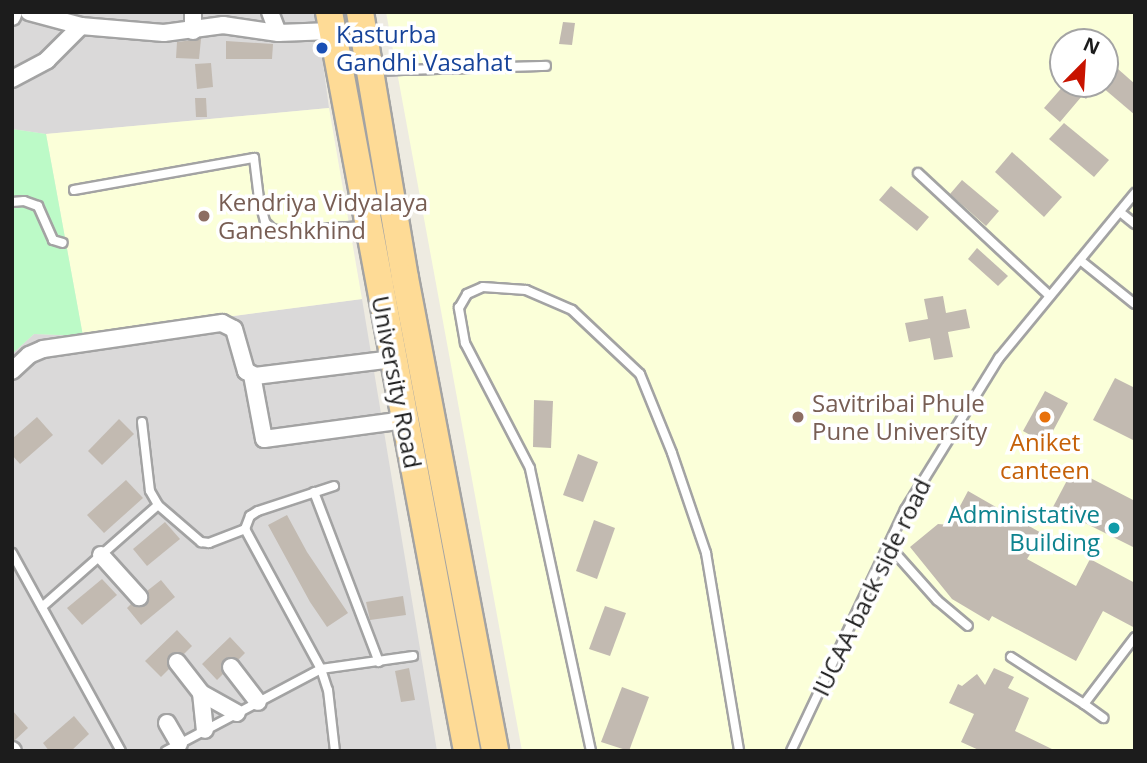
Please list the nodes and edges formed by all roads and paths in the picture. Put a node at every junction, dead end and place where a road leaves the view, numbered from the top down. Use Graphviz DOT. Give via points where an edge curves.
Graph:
graph roads {
  1 [pos="29,12"];
  2 [pos="193,12"];
  3 [pos="270,12"];
  4 [pos="360,12"];
  5 [pos="331,22"];
  6 [pos="81,26"];
  7 [pos="193,31"];
  8 [pos="278,33"];
  9 [pos="546,66"];
  10 [pos="370,71"];
  11 [pos="12,79"];
  12 [pos="918,173"];
  13 [pos="74,190"];
  14 [pos="1135,193"];
  15 [pos="12,202"];
  16 [pos="1120,212"];
  17 [pos="1135,224"];
  18 [pos="368,226"];
  19 [pos="63,243"];
  20 [pos="1080,260"];
  21 [pos="1050,296"];
  22 [pos="1135,303"];
  23 [pos="393,359"];
  24 [pos="12,371"];
  25 [pos="252,375"];
  26 [pos="405,420"];
  27 [pos="142,422"];
  28 [pos="334,486"];
  29 [pos="314,492"];
  30 [pos="158,505"];
  31 [pos="245,529"];
  32 [pos="888,545"];
  33 [pos="12,553"];
  34 [pos="101,555"];
  35 [pos="139,597"];
  36 [pos="42,607"];
  37 [pos="968,626"];
  38 [pos="1135,637"];
  39 [pos="413,656"];
  40 [pos="1012,656"];
  41 [pos="177,662"];
  42 [pos="379,662"];
  43 [pos="230,667"];
  44 [pos="321,669"];
  45 [pos="201,693"];
  46 [pos="258,702"];
  47 [pos="1084,704"];
  48 [pos="237,713"];
  49 [pos="1103,718"];
  50 [pos="167,723"];
  51 [pos="205,730"];
  52 [pos="176,748"];
  53 [pos="121,751"];
  54 [pos="335,751"];
  55 [pos="467,751"];
  56 [pos="495,751"];
  57 [pos="591,751"];
  58 [pos="739,751"];
  59 [pos="791,751"];
  1 -- 6 [label="street"];
  2 -- 7 [label="street"];
  3 -- 8 [label="street"];
  4 -- 10 [label="main road, University Road"];
  5 -- 8 [label="street"];
  5 -- 18 [label="main road, University Road"];
  6 -- 7 [label="street"];
  6 -- 11 [label="street" via="47,60"];
  7 -- 8 [label="street" via="223,24"];
  9 -- 10 [label="lane"];
  10 -- 56 [label="main road, University Road"];
  12 -- 21 [label="lane"];
  13 -- 18 [label="lane" via="254,158 259,199 265,222 272,229"];
  14 -- 16 [label="lane, IUCAA back side road"];
  15 -- 19 [label="lane" via="38,206 53,240"];
  16 -- 17 [label="lane"];
  16 -- 20 [label="lane, IUCAA back side road"];
  18 -- 23 [label="main road, University Road"];
  20 -- 21 [label="lane, IUCAA back side road"];
  20 -- 22 [label="lane"];
  21 -- 32 [label="lane, IUCAA back side road" via="999,358"];
  23 -- 25 [label="street"];
  23 -- 26 [label="main road, University Road"];
  24 -- 25 [label="street" via="43,349 222,323 233,329 246,371"];
  25 -- 26 [label="street" via="264,439"];
  26 -- 55 [label="main road, University Road"];
  27 -- 30 [label="lane" via="150,491"];
  28 -- 29 [label="lane"];
  29 -- 31 [label="lane" via="258,510"];
  29 -- 42 [label="lane"];
  30 -- 31 [label="lane" via="201,542"];
  30 -- 34 [label="lane"];
  31 -- 44 [label="lane"];
  32 -- 37 [label="lane" via="937,600"];
  32 -- 59 [label="lane, IUCAA back side road"];
  33 -- 36 [label="lane"];
  34 -- 35 [label="street"];
  34 -- 36 [label="lane"];
  36 -- 53 [label="lane"];
  38 -- 47 [label="lane"];
  39 -- 42 [label="lane"];
  40 -- 47 [label="lane"];
  41 -- 45 [label="street"];
  42 -- 44 [label="lane"];
  43 -- 46 [label="street"];
  44 -- 46 [label="lane"];
  44 -- 54 [label="lane"];
  45 -- 48 [label="street"];
  45 -- 51 [label="street"];
  46 -- 48 [label="lane"];
  47 -- 49 [label="lane"];
  48 -- 51 [label="lane"];
  50 -- 52 [label="street"];
  51 -- 52 [label="lane"];
  57 -- 58 [label="lane" via="530,467 465,343 459,308 467,293 483,288 526,290 572,310 640,374 706,554"];
}
